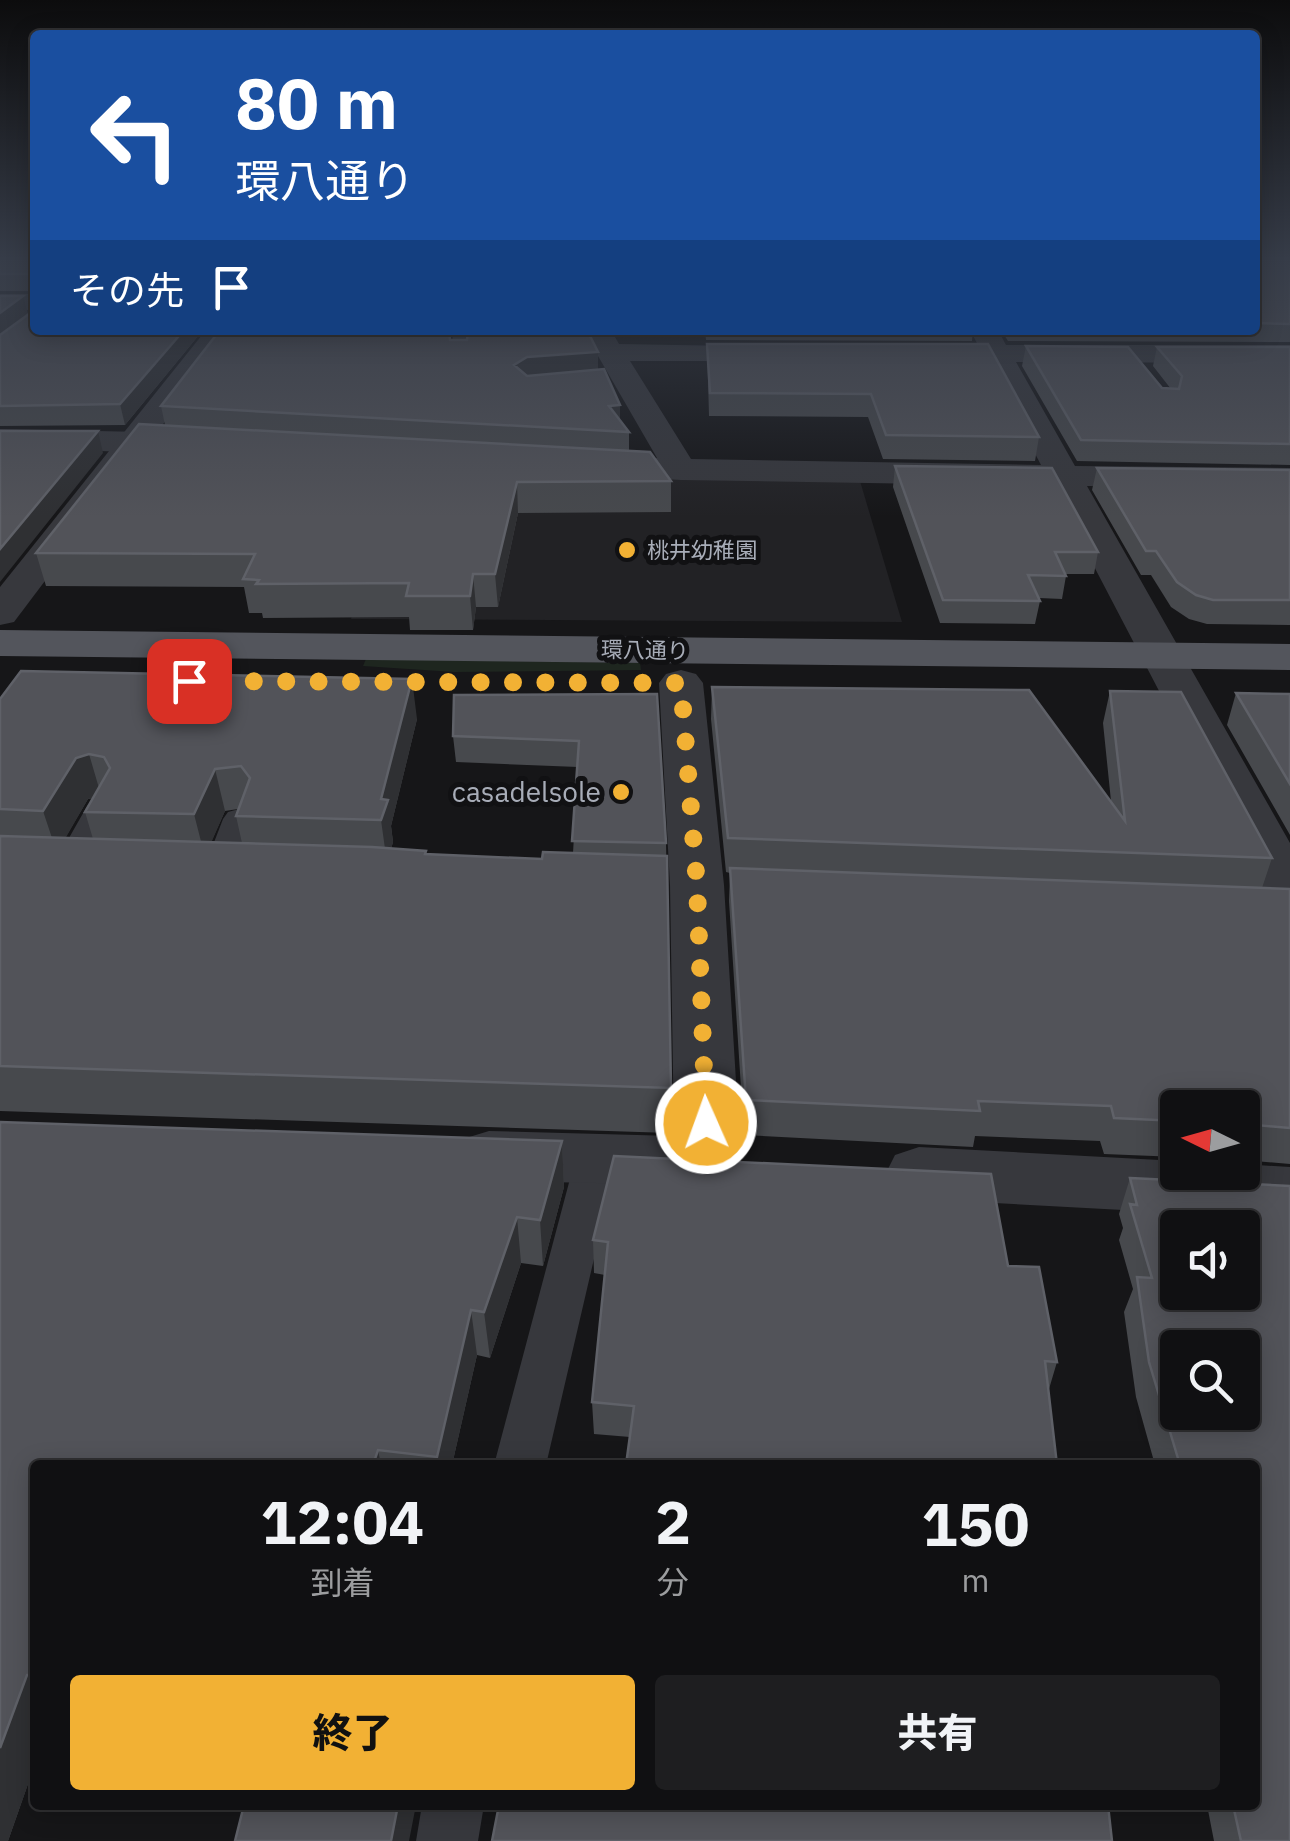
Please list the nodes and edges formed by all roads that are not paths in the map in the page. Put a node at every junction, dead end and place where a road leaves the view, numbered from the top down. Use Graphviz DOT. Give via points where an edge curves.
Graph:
graph roads {
  1 [pos="208,346"];
  2 [pos="460,346"];
  3 [pos="949,346"];
  4 [pos="993,346"];
  5 [pos="1047,346"];
  6 [pos="460,352"];
  7 [pos="816,353"];
  8 [pos="889,353"];
  9 [pos="1128,353"];
  10 [pos="1287,356"];
  11 [pos="610,360"];
  12 [pos="1147,378"];
  13 [pos="0,439"];
  14 [pos="136,439"];
  15 [pos="215,444"];
  16 [pos="564,465"];
  17 [pos="680,470"];
  18 [pos="1062,476"];
  19 [pos="1290,478"];
  20 [pos="0,614"];
  21 [pos="0,643"];
  22 [pos="1290,656"];
  23 [pos="1172,671"];
  24 [pos="0,680"];
  25 [pos="681,683"];
  26 [pos="1290,689"];
  27 [pos="102,808"];
  28 [pos="239,818"];
  29 [pos="35,866"];
  30 [pos="70,866"];
  31 [pos="108,868"];
  32 [pos="183,870"];
  33 [pos="220,871"];
  34 [pos="260,872"];
  35 [pos="1284,902"];
  36 [pos="437,1154"];
  37 [pos="596,1160"];
  38 [pos="865,1171"];
  39 [pos="1290,1194"];
  40 [pos="521,1460"];
  41 [pos="452,1810"];
  42 [pos="447,1841"];
  1 -- 14 [label="street"];
  2 -- 6 [label="lane"];
  3 -- 8 [label="street"];
  4 -- 18 [label="street"];
  5 -- 9 [label="street"];
  7 -- 11 [label="street"];
  9 -- 10 [label="street"];
  9 -- 12 [label="lane"];
  11 -- 17 [label="street"];
  13 -- 14 [label="street"];
  14 -- 15 [label="street"];
  14 -- 20 [label="street"];
  16 -- 17 [label="street"];
  17 -- 18 [label="street"];
  18 -- 19 [label="street"];
  18 -- 23 [label="street"];
  21 -- 23 [label="main road, 環八通り"];
  22 -- 23 [label="main road, 環八通り"];
  23 -- 25 [label="main road, 環八通り"];
  23 -- 26 [label="main road, 環八通り"];
  23 -- 35 [label="street"];
  24 -- 25 [label="main road, 環八通り"];
  25 -- 37 [label="street" via="696,885 737,1164"];
  27 -- 30 [label="lane"];
  28 -- 33 [label="lane"];
  29 -- 30 [label="lane"];
  30 -- 31 [label="lane"];
  32 -- 33 [label="lane"];
  33 -- 34 [label="lane"];
  36 -- 37 [label="street"];
  37 -- 40 [label="lane"];
  38 -- 39 [label="street"];
  41 -- 42 [label="lane"];
}
